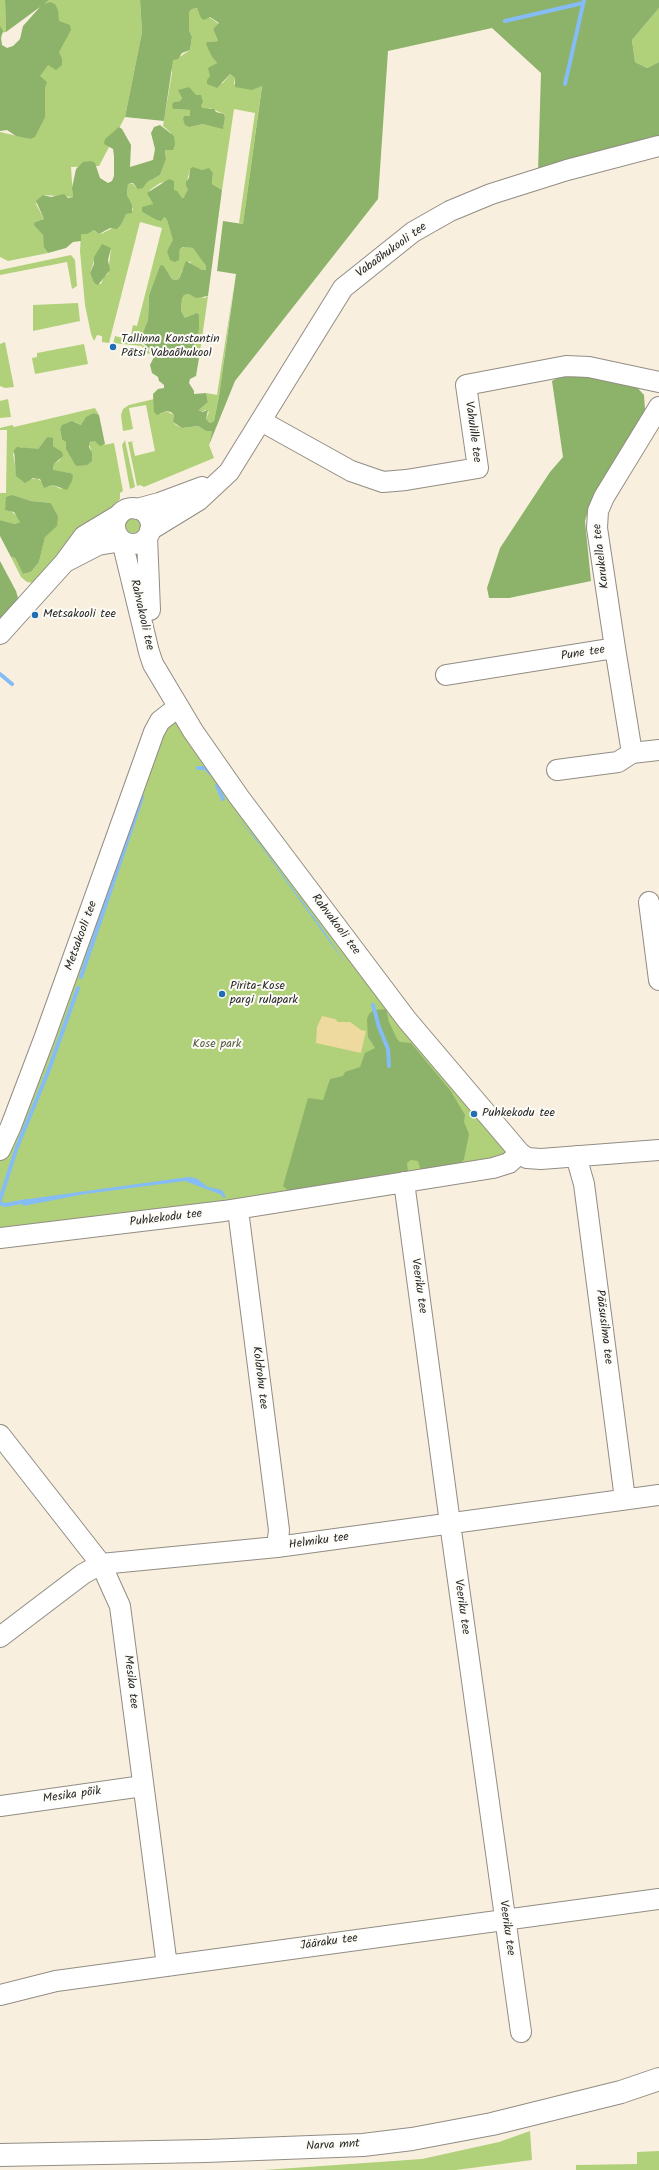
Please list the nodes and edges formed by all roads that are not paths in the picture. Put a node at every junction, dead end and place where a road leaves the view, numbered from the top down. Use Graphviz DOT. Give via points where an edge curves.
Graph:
graph roads {
  1 [pos="659,146"];
  2 [pos="659,382"];
  3 [pos="659,407"];
  4 [pos="261,421"];
  5 [pos="219,480"];
  6 [pos="128,512"];
  7 [pos="148,533"];
  8 [pos="122,541"];
  9 [pos="64,563"];
  10 [pos="0,634"];
  11 [pos="615,648"];
  12 [pos="446,675"];
  13 [pos="166,686"];
  14 [pos="178,707"];
  15 [pos="659,750"];
  16 [pos="632,754"];
  17 [pos="557,770"];
  18 [pos="649,902"];
  19 [pos="659,980"];
  20 [pos="0,1150"];
  21 [pos="659,1150"];
  22 [pos="520,1153"];
  23 [pos="576,1156"];
  24 [pos="404,1182"];
  25 [pos="238,1210"];
  26 [pos="0,1238"];
  27 [pos="0,1435"];
  28 [pos="659,1495"];
  29 [pos="625,1499"];
  30 [pos="450,1523"];
  31 [pos="277,1548"];
  32 [pos="101,1564"];
  33 [pos="0,1637"];
  34 [pos="143,1786"];
  35 [pos="0,1806"];
  36 [pos="659,1899"];
  37 [pos="505,1919"];
  38 [pos="167,1966"];
  39 [pos="0,1994"];
  40 [pos="521,2032"];
  41 [pos="659,2079"];
  42 [pos="659,2086"];
  43 [pos="621,2092"];
  44 [pos="0,2155"];
  1 -- 4 [label="street, Vabaõhukooli tee" via="567,170 491,194 450,211 413,232 343,288"];
  2 -- 4 [label="street, Vahulille tee" via="566,366 466,385 478,468 406,480 383,482 351,471"];
  3 -- 11 [label="street, Karukella tee" via="598,511 597,528"];
  4 -- 5 [label="street, Vabaõhukooli tee" via="229,472"];
  5 -- 6 [label="street, Vabaõhukooli tee"];
  5 -- 7 [label="street, Vabaõhukooli tee" via="199,500"];
  6 -- 7 [label="street" via="148,517"];
  6 -- 8 [label="street" via="114,526"];
  6 -- 9 [label="street, Vabaõhukooli tee" via="102,523 84,536"];
  7 -- 8 [label="street" via="138,543"];
  7 -- 13 [label="street, Rahvakooli tee" via="147,578 151,621"];
  8 -- 9 [label="street, Vabaõhukooli tee" via="98,545"];
  8 -- 13 [label="street, Rahvakooli tee" via="149,652"];
  9 -- 10 [label="street, Vabaõhukooli tee"];
  11 -- 12 [label="street, Pune tee"];
  11 -- 16 [label="street, Pune tee"];
  13 -- 14 [label="street, Rahvakooli tee"];
  14 -- 20 [label="street, Metsakooli tee" via="160,721 154,732 44,1039"];
  14 -- 22 [label="street, Rahvakooli tee" via="239,797 407,1020"];
  15 -- 16 [label="street"];
  16 -- 17 [label="street" via="618,762"];
  18 -- 19 [label="street"];
  21 -- 23 [label="street"];
  22 -- 23 [label="street" via="527,1158 535,1159"];
  22 -- 24 [label="street, Puhkekodu tee" via="513,1161 500,1167"];
  23 -- 29 [label="street, Pääsusilma tee" via="584,1184"];
  24 -- 25 [label="street, Puhkekodu tee"];
  24 -- 30 [label="street, Veeriku tee"];
  25 -- 26 [label="street, Puhkekodu tee"];
  25 -- 31 [label="street, Koldrohu tee" via="279,1530"];
  27 -- 32 [label="street, Mesika tee"];
  28 -- 29 [label="street, Helmiku tee"];
  29 -- 30 [label="street, Helmiku tee"];
  30 -- 31 [label="street, Helmiku tee"];
  30 -- 37 [label="street, Veeriku tee"];
  31 -- 32 [label="street, Helmiku tee"];
  32 -- 33 [label="street, Helmiku tee" via="83,1574"];
  32 -- 34 [label="street, Mesika tee" via="120,1606"];
  34 -- 35 [label="street, Mesika põik"];
  34 -- 38 [label="street, Mesika tee"];
  36 -- 37 [label="street, Jääraku tee"];
  37 -- 38 [label="street, Jääraku tee"];
  37 -- 40 [label="street, Veeriku tee"];
  38 -- 39 [label="street, Jääraku tee" via="56,1981"];
  41 -- 43 [label="main road, Narva mnt"];
  42 -- 43 [label="main road"];
  43 -- 44 [label="main road, Narva mnt" via="472,2129 370,2144 206,2151"];
}
